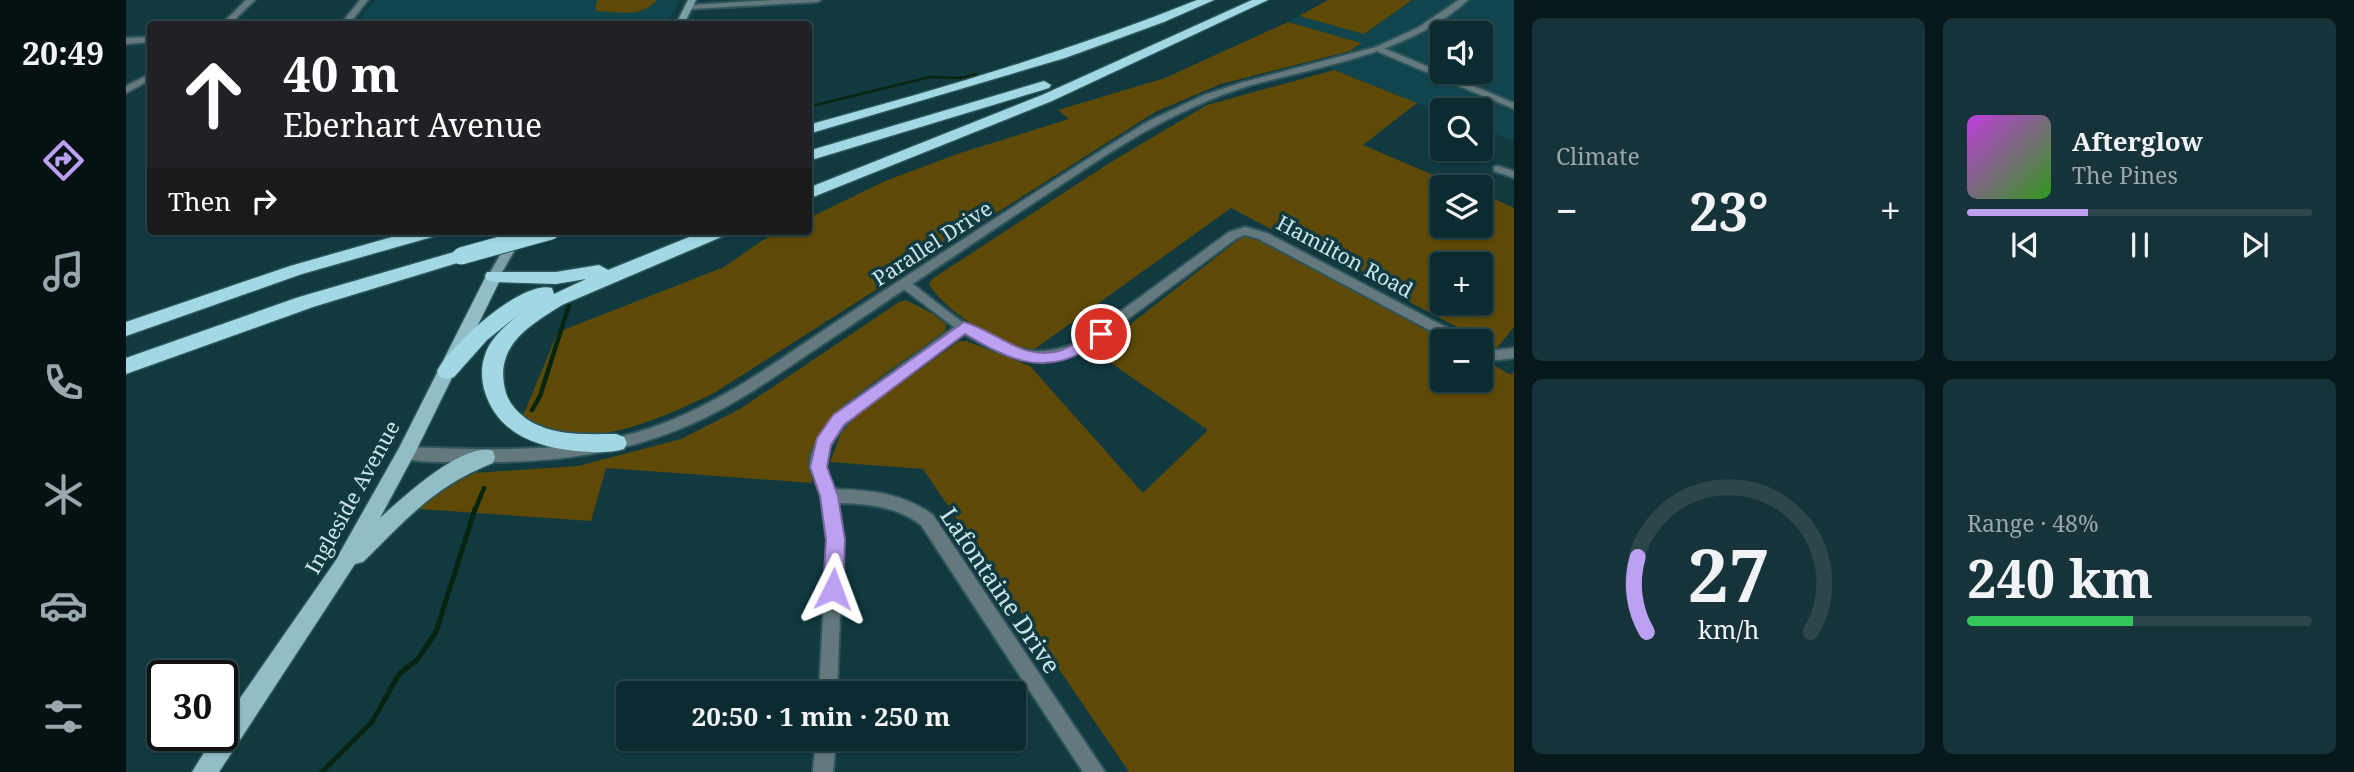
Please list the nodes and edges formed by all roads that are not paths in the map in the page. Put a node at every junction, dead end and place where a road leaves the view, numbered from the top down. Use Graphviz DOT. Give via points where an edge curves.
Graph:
graph roads {
  1 [pos="251,0"];
  2 [pos="364,0"];
  3 [pos="817,0"];
  4 [pos="1208,0"];
  5 [pos="1262,0"];
  6 [pos="1464,0"];
  7 [pos="691,3"];
  8 [pos="229,21"];
  9 [pos="347,21"];
  10 [pos="682,21"];
  11 [pos="147,40"];
  12 [pos="1173,40"];
  13 [pos="126,41"];
  14 [pos="1379,49"];
  15 [pos="147,79"];
  16 [pos="126,90"];
  17 [pos="1514,106"];
  18 [pos="812,129"];
  19 [pos="812,155"];
  20 [pos="1498,169"];
  21 [pos="1514,175"];
  22 [pos="812,193"];
  23 [pos="419,235"];
  24 [pos="518,235"];
  25 [pos="537,235"];
  26 [pos="698,235"];
  27 [pos="710,235"];
  28 [pos="606,270"];
  29 [pos="494,276"];
  30 [pos="905,284"];
  31 [pos="964,327"];
  32 [pos="126,328"];
  33 [pos="1438,329"];
  34 [pos="1514,353"];
  35 [pos="1493,354"];
  36 [pos="126,366"];
  37 [pos="447,371"];
  38 [pos="616,443"];
  39 [pos="406,453"];
  40 [pos="486,457"];
  41 [pos="829,496"];
  42 [pos="341,570"];
  43 [pos="829,681"];
  44 [pos="825,751"];
  45 [pos="204,772"];
  46 [pos="823,772"];
  47 [pos="1095,772"];
  1 -- 8 [label="street"];
  2 -- 9 [label="street"];
  3 -- 7 [label="street"];
  4 -- 18 [label="highway" via="1017,70"];
  5 -- 12 [label="highway"];
  6 -- 14 [label="street, Parallel Drive" via="1422,29"];
  7 -- 10 [label="main road"];
  11 -- 13 [label="street"];
  12 -- 19 [label="highway" via="1043,86"];
  12 -- 22 [label="highway" via="1047,98"];
  14 -- 17 [label="street"];
  14 -- 30 [label="street, Parallel Drive" via="1243,85 1181,109 1122,142"];
  15 -- 16 [label="street"];
  20 -- 21 [label="street"];
  23 -- 32 [label="highway" via="296,270"];
  24 -- 29 [label="main road, Ingleside Avenue"];
  25 -- 36 [label="highway, bridge" via="293,307"];
  26 -- 28 [label="highway"];
  27 -- 38 [label="highway" via="549,302 519,324 497,352 493,393 501,408 525,431 561,441"];
  28 -- 29 [label="highway" via="556,278"];
  28 -- 37 [label="highway" via="511,309 485,327"];
  29 -- 37 [label="main road, Ingleside Avenue"];
  30 -- 31 [label="street"];
  30 -- 38 [label="street, Parallel Drive" via="712,407"];
  31 -- 33 [label="street, Hamilton Road" via="1019,355 1037,359 1065,355 1140,306 1233,235 1245,231 1263,236"];
  31 -- 41 [label="street" via="838,420 819,455 821,480"];
  34 -- 35 [label="street"];
  37 -- 39 [label="main road, Ingleside Avenue"];
  38 -- 40 [label="street, Parallel Drive" via="559,453"];
  39 -- 40 [label="street, Parallel Drive"];
  39 -- 42 [label="main road, Ingleside Avenue"];
  40 -- 42 [label="main road" via="424,489"];
  41 -- 43 [label="street" via="835,540"];
  41 -- 47 [label="street, Lafontaine Drive" via="886,498 914,509 927,520"];
  42 -- 45 [label="main road, Ingleside Avenue"];
  44 -- 46 [label="street"];
}
